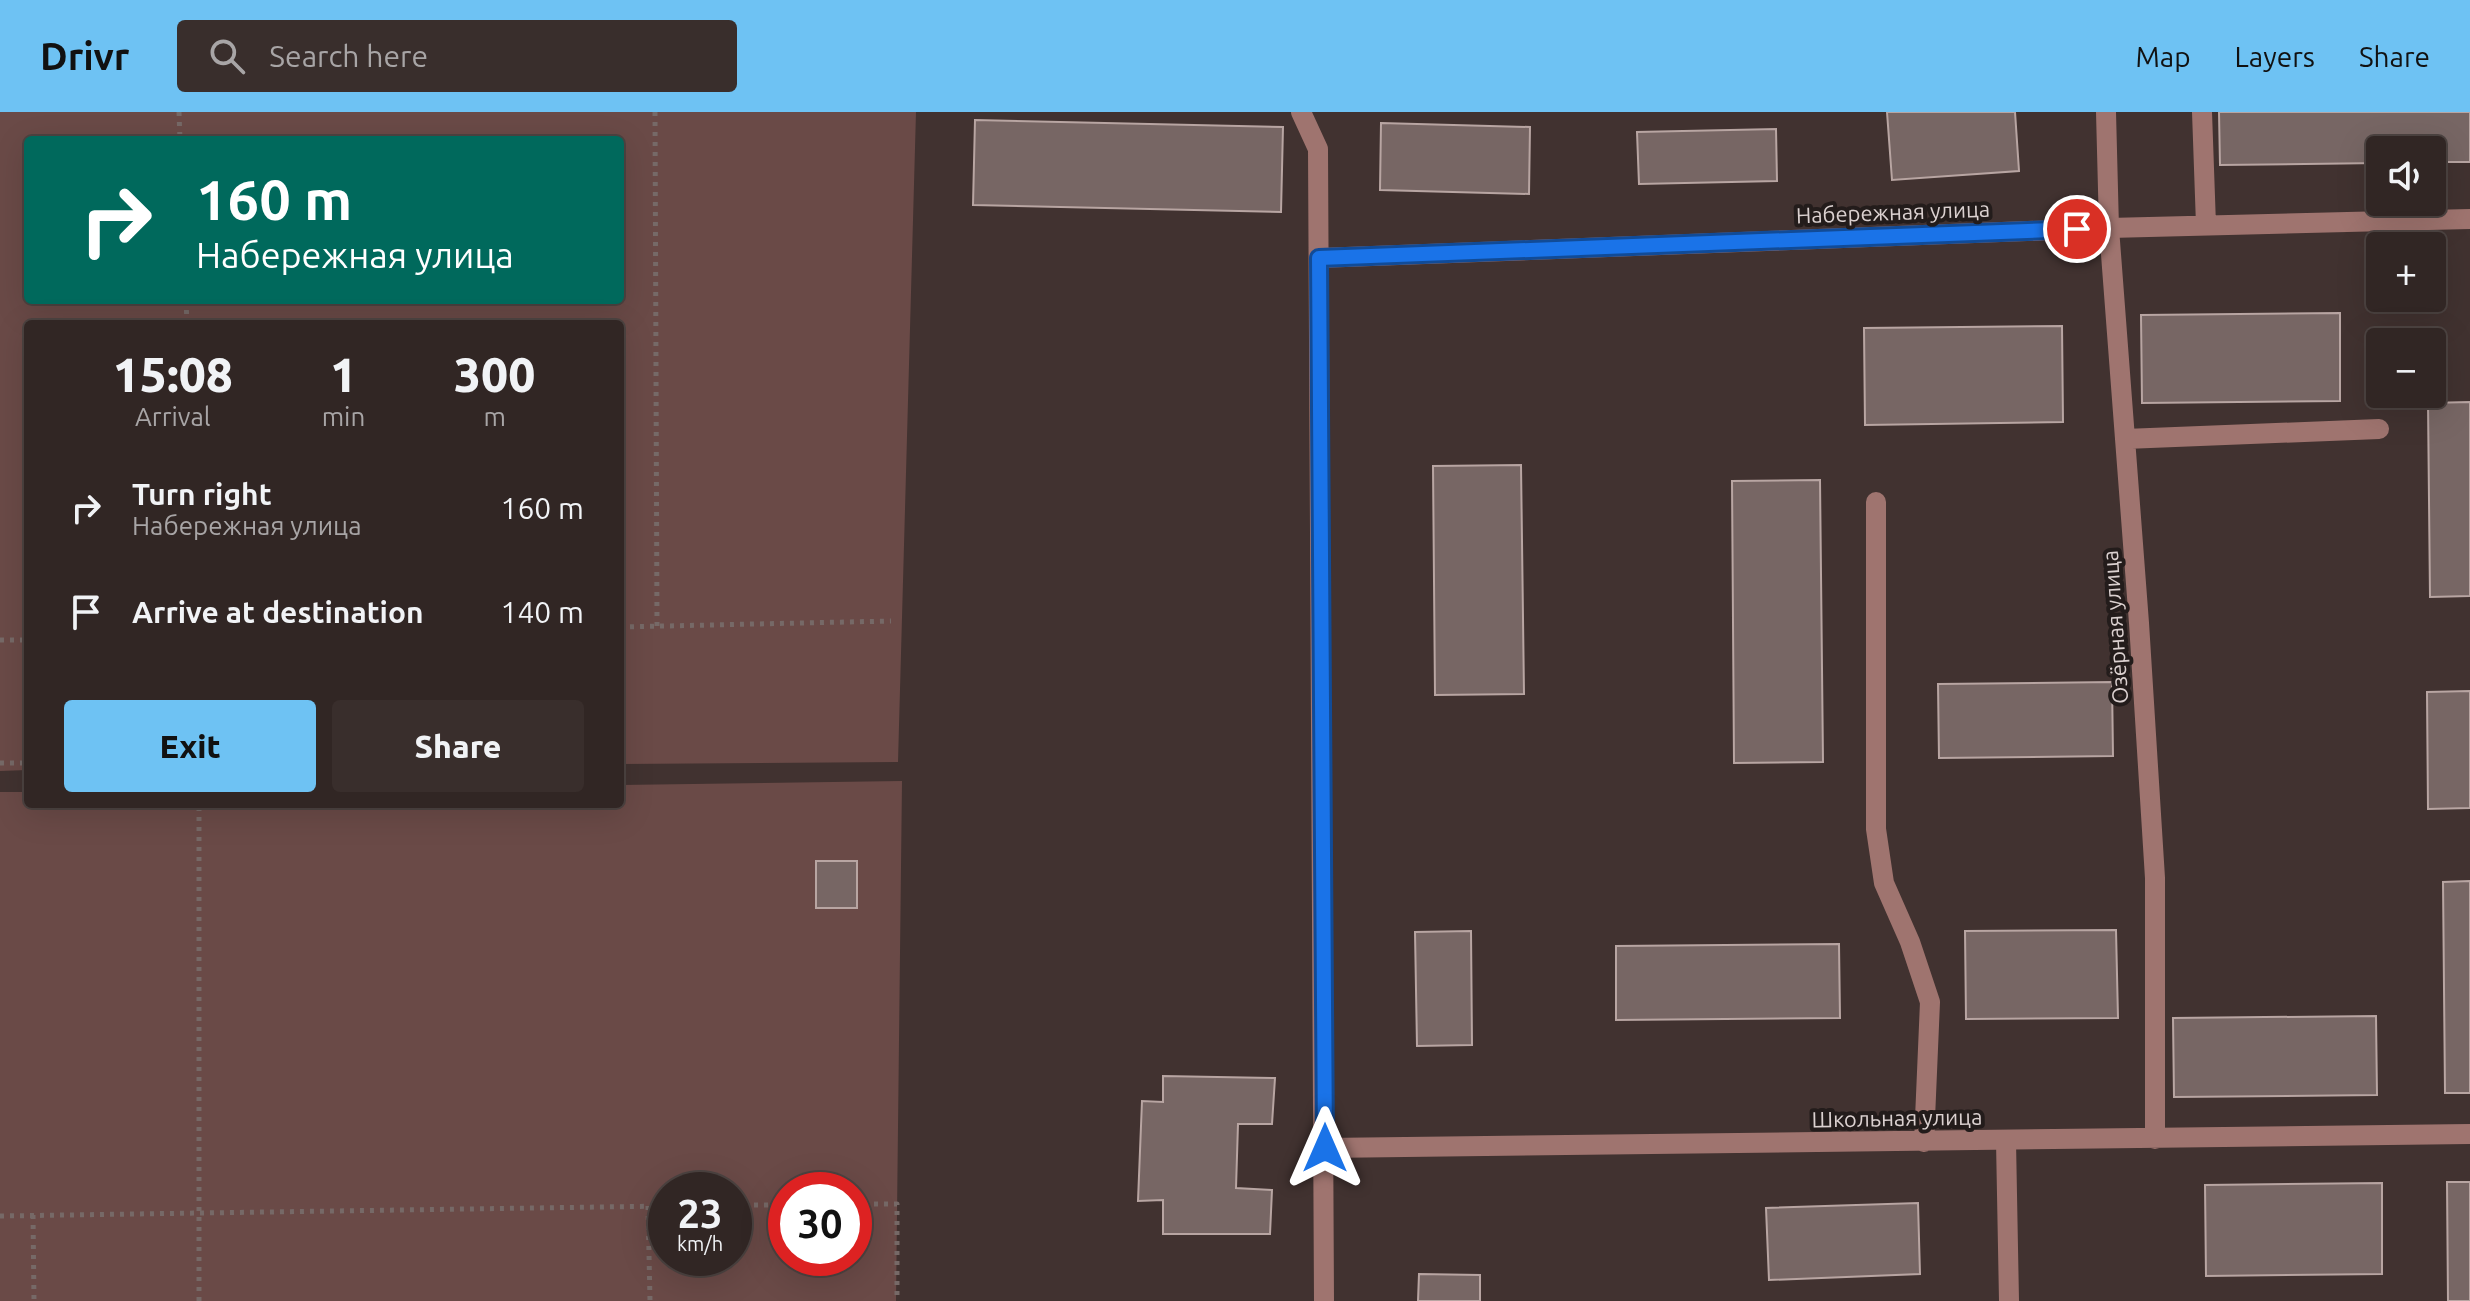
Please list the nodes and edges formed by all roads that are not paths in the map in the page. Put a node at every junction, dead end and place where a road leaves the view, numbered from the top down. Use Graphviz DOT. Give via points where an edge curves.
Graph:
graph roads {
  1 [pos="1301,112"];
  2 [pos="2106,112"];
  3 [pos="2202,112"];
  4 [pos="2470,219"];
  5 [pos="2206,225"];
  6 [pos="2109,228"];
  7 [pos="1319,258"];
  8 [pos="2379,429"];
  9 [pos="2125,439"];
  10 [pos="1876,502"];
  11 [pos="2470,1134"];
  12 [pos="2155,1139"];
  13 [pos="2006,1141"];
  14 [pos="1924,1142"];
  15 [pos="1325,1148"];
  16 [pos="1324,1301"];
  17 [pos="2009,1301"];
  1 -- 7 [label="street" via="1318,149"];
  2 -- 6 [label="street, Озёрная улица"];
  3 -- 5 [label="street"];
  4 -- 5 [label="street, Набережная улица"];
  5 -- 6 [label="street, Набережная улица"];
  6 -- 7 [label="street, Набережная улица"];
  6 -- 9 [label="street, Озёрная улица"];
  7 -- 15 [label="street"];
  8 -- 9 [label="street"];
  9 -- 12 [label="street, Озёрная улица" via="2155,878"];
  10 -- 14 [label="street" via="1876,829 1884,883 1930,1002"];
  11 -- 12 [label="street, Школьная улица"];
  12 -- 13 [label="street, Школьная улица"];
  13 -- 14 [label="street, Школьная улица"];
  13 -- 17 [label="street"];
  14 -- 15 [label="street, Школьная улица"];
  15 -- 16 [label="street"];
}
